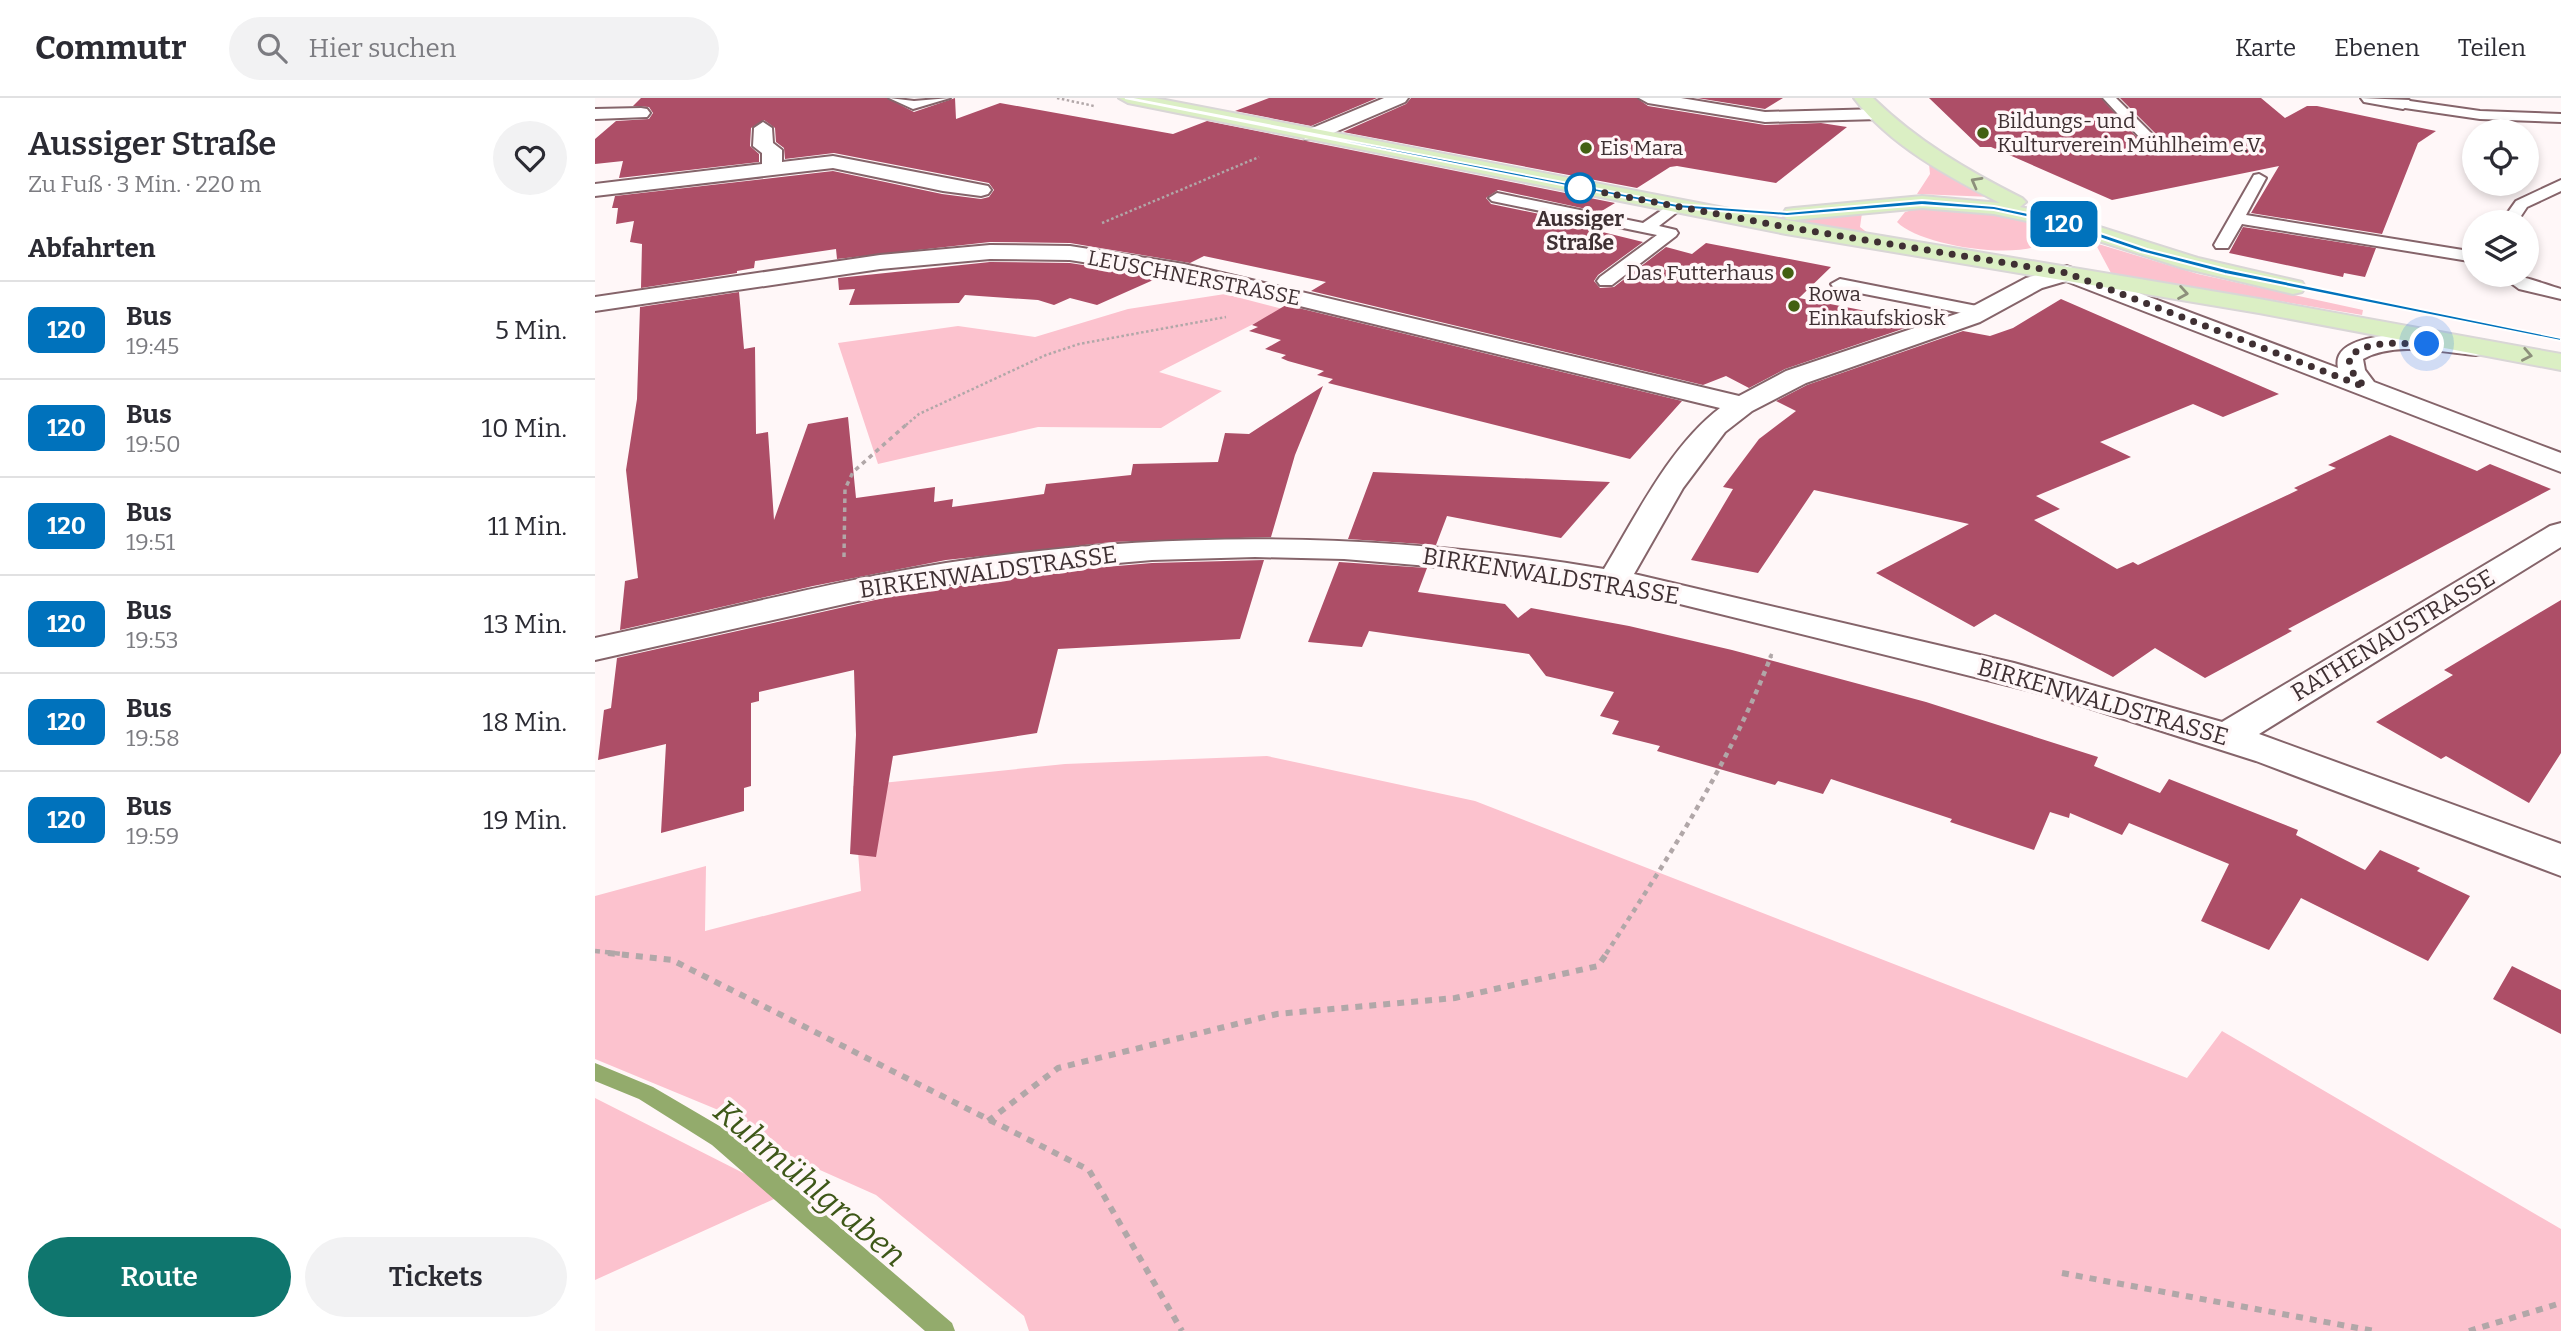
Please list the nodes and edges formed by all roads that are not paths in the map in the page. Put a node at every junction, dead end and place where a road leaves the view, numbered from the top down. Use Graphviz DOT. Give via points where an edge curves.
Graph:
graph roads {
  1 [pos="894,98"];
  2 [pos="944,98"];
  3 [pos="1128,98"];
  4 [pos="1399,98"];
  5 [pos="1647,98"];
  6 [pos="1863,98"];
  7 [pos="2109,98"];
  8 [pos="2370,98"];
  9 [pos="2403,104"];
  10 [pos="641,113"];
  11 [pos="595,114"];
  12 [pos="1881,114"];
  13 [pos="2561,118"];
  14 [pos="762,128"];
  15 [pos="1900,134"];
  16 [pos="1312,135"];
  17 [pos="2148,138"];
  18 [pos="772,168"];
  19 [pos="2259,178"];
  20 [pos="2561,185"];
  21 [pos="595,190"];
  22 [pos="981,190"];
  23 [pos="1497,198"];
  24 [pos="1891,204"];
  25 [pos="1677,206"];
  26 [pos="2517,210"];
  27 [pos="2236,218"];
  28 [pos="2060,222"];
  29 [pos="1646,228"];
  30 [pos="2222,245"];
  31 [pos="1914,248"];
  32 [pos="2462,255"];
  33 [pos="2067,273"];
  34 [pos="1606,281"];
  35 [pos="1840,284"];
  36 [pos="2532,287"];
  37 [pos="2310,290"];
  38 [pos="2561,295"];
  39 [pos="595,304"];
  40 [pos="1982,312"];
  41 [pos="2453,319"];
  42 [pos="2561,338"];
  43 [pos="2493,349"];
  44 [pos="2561,362"];
  45 [pos="2365,387"];
  46 [pos="1742,405"];
  47 [pos="2561,463"];
  48 [pos="2561,533"];
  49 [pos="1614,580"];
  50 [pos="595,649"];
  51 [pos="2225,737"];
  52 [pos="2561,861"];
  1 -- 2 [label="lane" via="913,105"];
  3 -- 16 [label="main road"];
  4 -- 16 [label="street"];
  5 -- 12 [label="street" via="1765,117"];
  6 -- 12 [label="main road"];
  7 -- 17 [label="lane"];
  8 -- 9 [label="street"];
  9 -- 13 [label="lane" via="2480,115"];
  10 -- 11 [label="street"];
  12 -- 15 [label="main road"];
  14 -- 18 [label="street" via="763,146 772,150"];
  15 -- 24 [label="main road" via="1913,174"];
  28 -- 15 [label="main road, one-way" via="1990,190"];
  16 -- 25 [label="main road"];
  18 -- 21 [label="street"];
  18 -- 22 [label="street" via="847,163"];
  19 -- 27 [label="lane"];
  20 -- 26 [label="lane"];
  23 -- 29 [label="lane"];
  24 -- 25 [label="main road" via="1787,214"];
  24 -- 28 [label="main road" via="1972,205"];
  24 -- 31 [label="main road" via="1879,217 1883,230"];
  25 -- 29 [label="lane"];
  25 -- 31 [label="main road"];
  27 -- 30 [label="lane"];
  27 -- 32 [label="lane"];
  28 -- 33 [label="main road" via="2073,230 2078,245"];
  28 -- 37 [label="main road" via="2191,263"];
  29 -- 34 [label="lane" via="1670,233"];
  31 -- 33 [label="main road"];
  33 -- 40 [label="street" via="2033,283"];
  33 -- 43 [label="main road, one-way"];
  33 -- 45 [label="street"];
  35 -- 40 [label="lane"];
  36 -- 38 [label="lane"];
  39 -- 46 [label="street, LEUSCHNERSTRASSE" via="880,262 990,252 1070,253 1184,271"];
  40 -- 46 [label="street" via="1796,377"];
  41 -- 42 [label="main road"];
  43 -- 44 [label="main road, one-way"];
  43 -- 45 [label="street" via="2399,344 2366,347 2350,356 2349,362"];
  45 -- 47 [label="street"];
  46 -- 49 [label="street" via="1716,426 1677,476"];
  48 -- 51 [label="street, RATHENAUSTRASSE"];
  49 -- 50 [label="street, BIRKENWALDSTRASSE" via="1436,556 1327,548 1120,553 843,593"];
  49 -- 51 [label="street, BIRKENWALDSTRASSE" via="2043,682"];
  51 -- 52 [label="street, BIRKENWALDSTRASSE" via="2423,806"];
}
